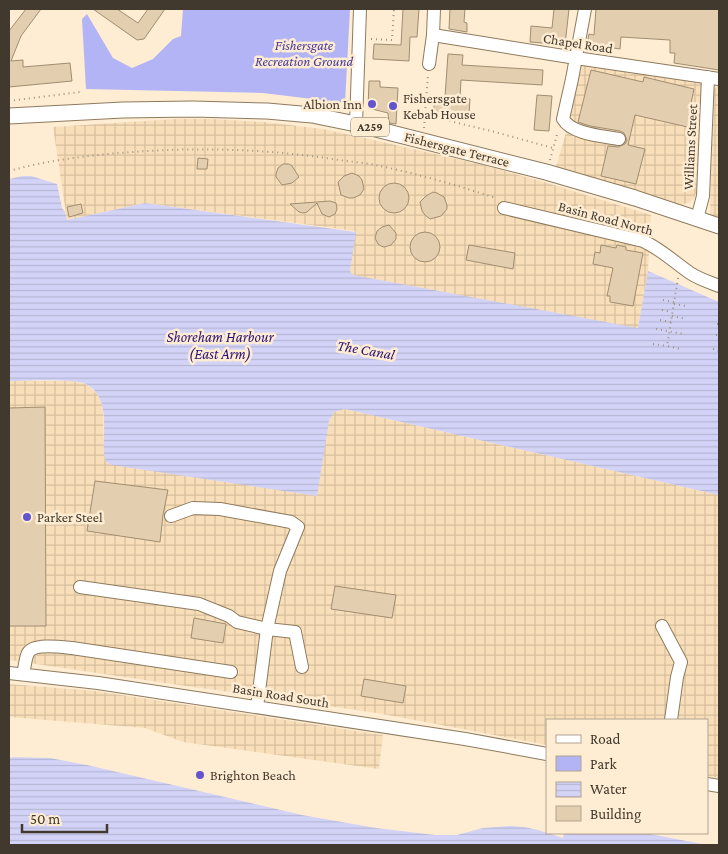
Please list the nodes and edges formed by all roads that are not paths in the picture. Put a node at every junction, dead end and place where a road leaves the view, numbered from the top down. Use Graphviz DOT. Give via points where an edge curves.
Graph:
graph roads {
  1 [pos="360,9"];
  2 [pos="434,9"];
  3 [pos="584,9"];
  4 [pos="433,35"];
  5 [pos="576,58"];
  6 [pos="429,64"];
  7 [pos="714,78"];
  8 [pos="9,116"];
  9 [pos="356,124"];
  10 [pos="619,139"];
  11 [pos="504,208"];
  12 [pos="697,219"];
  13 [pos="719,226"];
  14 [pos="719,286"];
  15 [pos="171,516"];
  16 [pos="80,587"];
  17 [pos="662,626"];
  18 [pos="267,629"];
  19 [pos="302,667"];
  20 [pos="230,672"];
  21 [pos="9,673"];
  22 [pos="23,674"];
  23 [pos="257,707"];
  24 [pos="670,719"];
  25 [pos="546,754"];
  1 -- 9 [label="street"];
  2 -- 4 [label="street"];
  3 -- 5 [label="street"];
  4 -- 5 [label="street, Chapel Road"];
  4 -- 6 [label="street"];
  5 -- 7 [label="street, Chapel Road"];
  5 -- 10 [label="street" via="564,112 565,123 578,131"];
  7 -- 12 [label="street, Williams Street"];
  8 -- 9 [label="main road, Fishersgate Terrace / A259" via="193,108 312,115"];
  9 -- 12 [label="main road, Fishersgate Terrace / A259" via="546,172"];
  11 -- 14 [label="street, Basin Road North" via="643,241 663,251 701,280"];
  12 -- 13 [label="main road, Fishersgate Terrace / A259"];
  15 -- 18 [label="street" via="193,508 220,509 291,522 298,527 280,571"];
  16 -- 18 [label="street" via="199,604 237,622"];
  17 -- 24 [label="street" via="682,662"];
  18 -- 19 [label="street" via="295,632"];
  18 -- 23 [label="street"];
  20 -- 22 [label="street" via="48,647 32,649 28,653"];
  21 -- 22 [label="street, Basin Road South"];
  22 -- 23 [label="street, Basin Road South" via="98,682"];
  23 -- 25 [label="street, Basin Road South"];
}
